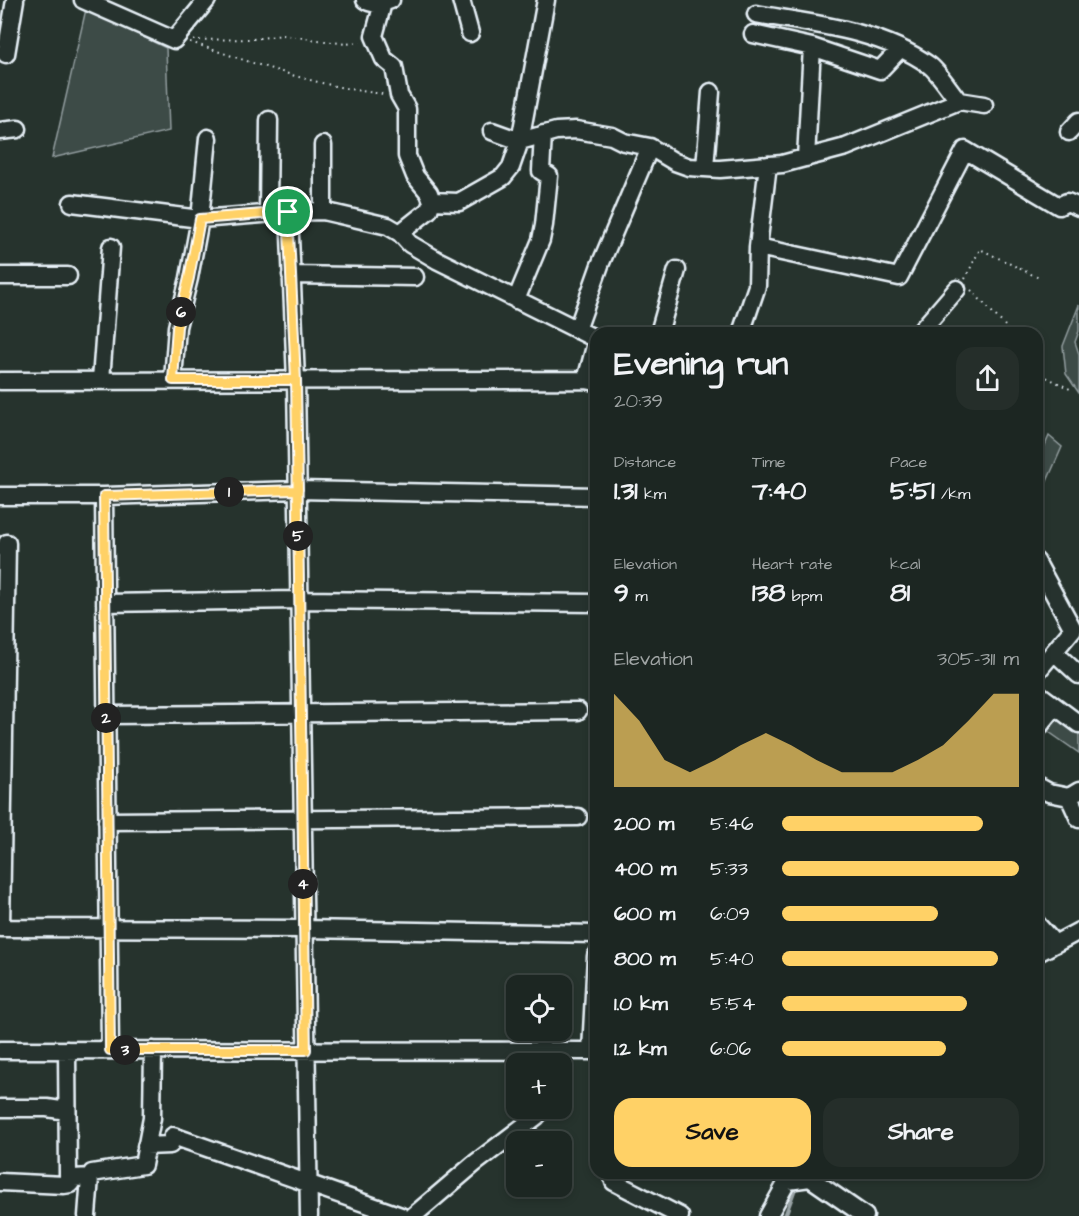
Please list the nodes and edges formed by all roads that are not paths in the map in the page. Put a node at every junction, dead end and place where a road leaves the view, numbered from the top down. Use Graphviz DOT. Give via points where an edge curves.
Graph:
graph roads {
  1 [pos="15,0"];
  2 [pos="83,0"];
  3 [pos="207,0"];
  4 [pos="365,0"];
  5 [pos="461,0"];
  6 [pos="546,0"];
  7 [pos="387,2"];
  8 [pos="756,14"];
  9 [pos="471,33"];
  10 [pos="753,34"];
  11 [pos="812,47"];
  12 [pos="900,49"];
  13 [pos="6,54"];
  14 [pos="711,92"];
  15 [pos="959,101"];
  16 [pos="984,105"];
  17 [pos="269,120"];
  18 [pos="18,129"];
  19 [pos="0,131"];
  20 [pos="492,131"];
  21 [pos="543,134"];
  22 [pos="208,138"];
  23 [pos="520,141"];
  24 [pos="323,145"];
  25 [pos="650,147"];
  26 [pos="806,158"];
  27 [pos="768,165"];
  28 [pos="705,168"];
  29 [pos="432,201"];
  30 [pos="72,203"];
  31 [pos="1079,207"];
  32 [pos="323,211"];
  33 [pos="288,212"];
  34 [pos="268,213"];
  35 [pos="200,219"];
  36 [pos="400,233"];
  37 [pos="111,247"];
  38 [pos="758,247"];
  39 [pos="677,270"];
  40 [pos="291,275"];
  41 [pos="0,276"];
  42 [pos="68,276"];
  43 [pos="415,277"];
  44 [pos="960,286"];
  45 [pos="516,300"];
  46 [pos="660,327"];
  47 [pos="743,327"];
  48 [pos="924,327"];
  49 [pos="577,330"];
  50 [pos="590,338"];
  51 [pos="101,380"];
  52 [pos="173,380"];
  53 [pos="296,380"];
  54 [pos="0,381"];
  55 [pos="590,381"];
  56 [pos="298,490"];
  57 [pos="0,496"];
  58 [pos="104,496"];
  59 [pos="590,496"];
  60 [pos="7,543"];
  61 [pos="1043,574"];
  62 [pos="299,600"];
  63 [pos="105,603"];
  64 [pos="590,603"];
  65 [pos="1054,652"];
  66 [pos="1043,665"];
  67 [pos="1079,675"];
  68 [pos="1043,698"];
  69 [pos="1055,707"];
  70 [pos="578,711"];
  71 [pos="301,713"];
  72 [pos="106,715"];
  73 [pos="1043,722"];
  74 [pos="1079,724"];
  75 [pos="1043,790"];
  76 [pos="1074,794"];
  77 [pos="578,817"];
  78 [pos="303,819"];
  79 [pos="1079,819"];
  80 [pos="107,821"];
  81 [pos="1,928"];
  82 [pos="304,928"];
  83 [pos="109,929"];
  84 [pos="1043,931"];
  85 [pos="1079,931"];
  86 [pos="590,934"];
  87 [pos="1055,944"];
  88 [pos="1043,950"];
  89 [pos="0,1050"];
  90 [pos="67,1050"];
  91 [pos="110,1050"];
  92 [pos="153,1050"];
  93 [pos="306,1050"];
  94 [pos="590,1051"];
  95 [pos="0,1108"];
  96 [pos="67,1112"];
  97 [pos="533,1119"];
  98 [pos="146,1146"];
  99 [pos="90,1177"];
  100 [pos="614,1179"];
  101 [pos="789,1179"];
  102 [pos="811,1179"];
  103 [pos="0,1182"];
  104 [pos="70,1184"];
  105 [pos="308,1185"];
  106 [pos="87,1216"];
  107 [pos="309,1216"];
  108 [pos="402,1216"];
  109 [pos="413,1216"];
  110 [pos="680,1216"];
  111 [pos="768,1216"];
  112 [pos="865,1216"];
  1 -- 13 [label="street"];
  2 -- 3 [label="street" via="174,40"];
  4 -- 7 [label="street"];
  5 -- 9 [label="street"];
  6 -- 23 [label="street"];
  7 -- 29 [label="street" via="374,36 384,59 394,67 399,95 407,109 407,156"];
  8 -- 12 [label="street" via="834,28"];
  10 -- 11 [label="street"];
  11 -- 12 [label="street" via="880,70"];
  11 -- 26 [label="street"];
  12 -- 15 [label="street" via="931,66"];
  14 -- 28 [label="street"];
  15 -- 16 [label="street"];
  15 -- 26 [label="street" via="846,147"];
  17 -- 34 [label="street"];
  18 -- 19 [label="street"];
  20 -- 23 [label="street"];
  21 -- 23 [label="street"];
  21 -- 25 [label="street" via="576,130"];
  21 -- 45 [label="street" via="541,171 549,176 544,225"];
  22 -- 35 [label="street"];
  23 -- 29 [label="street" via="503,177 459,202"];
  24 -- 32 [label="street"];
  25 -- 28 [label="street" via="675,162"];
  25 -- 49 [label="street"];
  26 -- 27 [label="street"];
  27 -- 28 [label="street"];
  27 -- 38 [label="street"];
  29 -- 36 [label="street" via="429,210"];
  30 -- 35 [label="street"];
  31 -- 38 [label="street" via="1067,202 1059,206 964,150 899,276"];
  32 -- 33 [label="street"];
  32 -- 36 [label="street" via="388,226"];
  33 -- 34 [label="street"];
  33 -- 40 [label="street"];
  34 -- 35 [label="street"];
  35 -- 52 [label="street" via="177,327"];
  36 -- 45 [label="street" via="437,260"];
  37 -- 51 [label="street"];
  38 -- 47 [label="street" via="757,286"];
  39 -- 46 [label="street"];
  40 -- 43 [label="street"];
  40 -- 53 [label="street"];
  41 -- 42 [label="street"];
  44 -- 48 [label="street"];
  45 -- 49 [label="street"];
  49 -- 50 [label="street"];
  51 -- 52 [label="street"];
  51 -- 54 [label="street"];
  52 -- 53 [label="street"];
  53 -- 55 [label="street"];
  53 -- 56 [label="street"];
  56 -- 58 [label="street"];
  56 -- 59 [label="street"];
  56 -- 62 [label="street"];
  57 -- 58 [label="street"];
  58 -- 63 [label="street"];
  60 -- 81 [label="street"];
  61 -- 65 [label="street" via="1073,629"];
  62 -- 63 [label="street"];
  62 -- 64 [label="street"];
  62 -- 71 [label="street"];
  63 -- 72 [label="street"];
  65 -- 66 [label="street"];
  65 -- 67 [label="street"];
  68 -- 69 [label="street"];
  69 -- 73 [label="street"];
  69 -- 74 [label="street"];
  70 -- 71 [label="street"];
  71 -- 72 [label="street"];
  71 -- 78 [label="street"];
  72 -- 80 [label="street"];
  75 -- 76 [label="street"];
  76 -- 79 [label="street"];
  77 -- 78 [label="street"];
  78 -- 80 [label="street"];
  78 -- 82 [label="street"];
  80 -- 83 [label="street"];
  81 -- 83 [label="street"];
  82 -- 83 [label="street"];
  82 -- 86 [label="street"];
  82 -- 93 [label="street"];
  83 -- 91 [label="street"];
  84 -- 87 [label="street"];
  85 -- 87 [label="street"];
  87 -- 88 [label="street"];
  89 -- 90 [label="street"];
  90 -- 91 [label="street"];
  90 -- 96 [label="street"];
  91 -- 92 [label="street"];
  92 -- 93 [label="street"];
  92 -- 98 [label="street" via="152,1118"];
  93 -- 94 [label="street"];
  93 -- 105 [label="street"];
  95 -- 96 [label="street"];
  96 -- 104 [label="street"];
  97 -- 109 [label="street"];
  98 -- 99 [label="street" via="143,1165 92,1173"];
  98 -- 105 [label="street" via="170,1145 173,1136"];
  99 -- 104 [label="street" via="74,1178"];
  99 -- 106 [label="street"];
  100 -- 110 [label="street"];
  101 -- 111 [label="street"];
  102 -- 112 [label="street"];
  103 -- 104 [label="street"];
  105 -- 107 [label="street"];
  105 -- 108 [label="street"];
}
